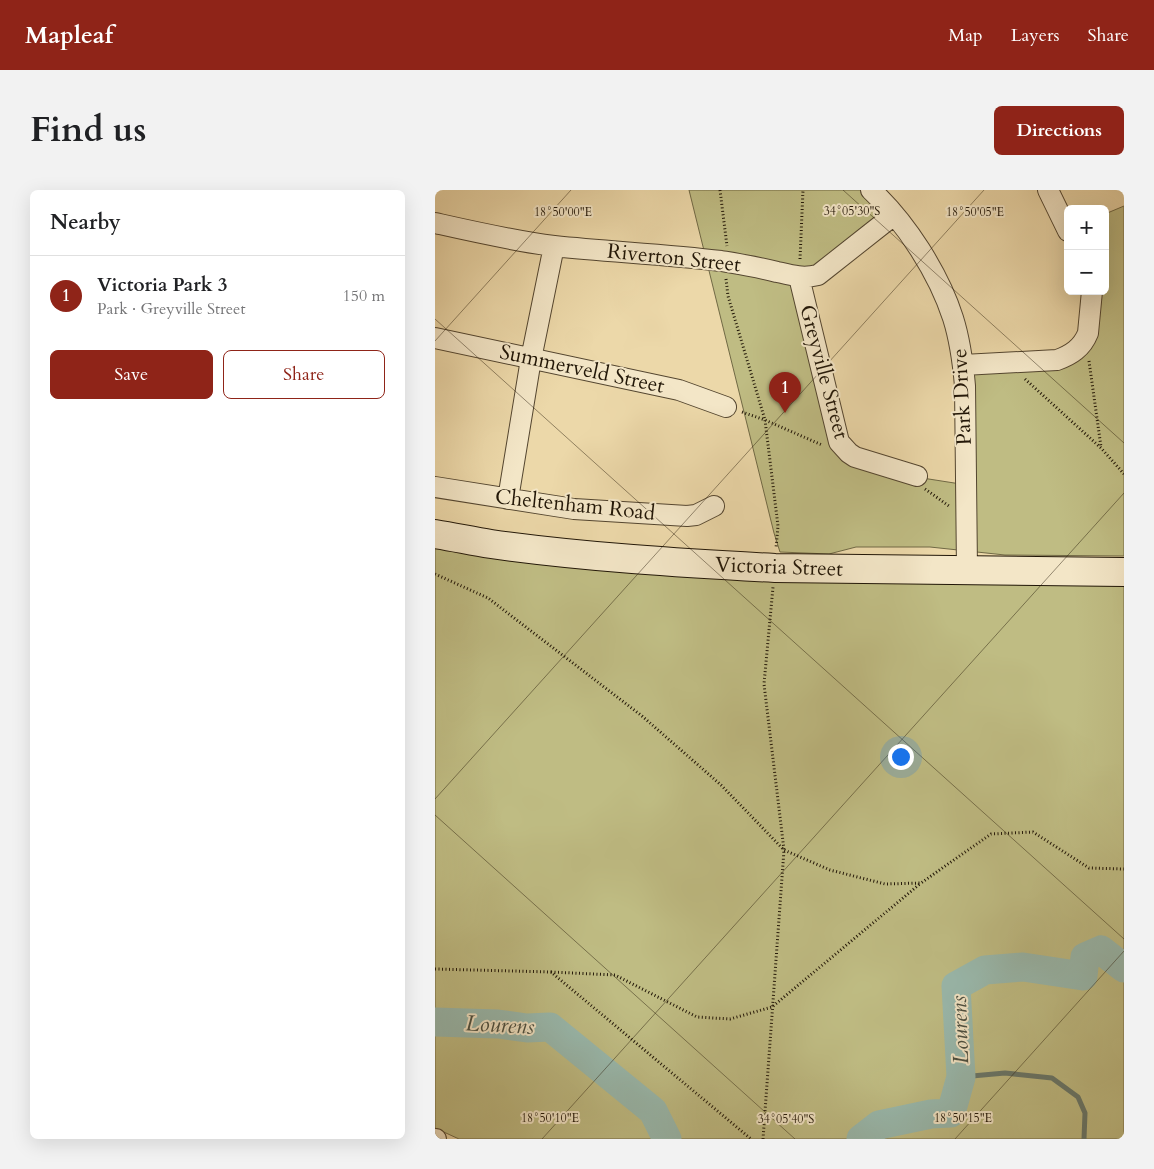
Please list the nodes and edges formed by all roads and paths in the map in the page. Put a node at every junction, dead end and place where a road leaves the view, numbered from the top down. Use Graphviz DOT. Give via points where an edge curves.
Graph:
graph roads {
  1 [pos="720,190"];
  2 [pos="803,190"];
  3 [pos="871,190"];
  4 [pos="1049,190"];
  5 [pos="894,215"];
  6 [pos="1064,222"];
  7 [pos="435,223"];
  8 [pos="554,246"];
  9 [pos="724,262"];
  10 [pos="799,277"];
  11 [pos="1092,295"];
  12 [pos="435,338"];
  13 [pos="1086,340"];
  14 [pos="531,359"];
  15 [pos="1014,362"];
  16 [pos="963,365"];
  17 [pos="726,407"];
  18 [pos="765,420"];
  19 [pos="843,448"];
  20 [pos="1101,448"];
  21 [pos="1124,474"];
  22 [pos="917,476"];
  23 [pos="435,487"];
  24 [pos="508,498"];
  25 [pos="714,506"];
  26 [pos="967,510"];
  27 [pos="435,534"];
  28 [pos="775,568"];
  29 [pos="967,570"];
  30 [pos="1124,572"];
  31 [pos="435,574"];
  32 [pos="784,850"];
  33 [pos="1124,869"];
  34 [pos="921,883"];
  35 [pos="435,969"];
  36 [pos="551,972"];
  37 [pos="772,1007"];
  38 [pos="751,1139"];
  39 [pos="763,1139"];
  1 -- 9 [label="path" via="728,248"];
  2 -- 10 [label="path"];
  3 -- 5 [label="street, Park Drive"];
  4 -- 6 [label="street"];
  5 -- 10 [label="street, Riverton Street" via="818,275"];
  5 -- 16 [label="street, Park Drive" via="917,244 945,297"];
  7 -- 8 [label="street, Riverton Street"];
  8 -- 9 [label="street, Riverton Street"];
  8 -- 14 [label="street"];
  9 -- 10 [label="street, Riverton Street"];
  9 -- 18 [label="path" via="728,296"];
  10 -- 19 [label="street, Greyville Street"];
  11 -- 13 [label="street"];
  12 -- 14 [label="street, Summerveld Street"];
  13 -- 15 [label="street" via="1074,352 1057,360"];
  13 -- 20 [label="path"];
  14 -- 17 [label="street, Summerveld Street" via="679,390"];
  14 -- 24 [label="street"];
  15 -- 16 [label="street"];
  15 -- 20 [label="path" via="1022,377"];
  16 -- 26 [label="street, Park Drive"];
  17 -- 18 [label="path"];
  18 -- 19 [label="path" via="835,450"];
  18 -- 28 [label="path" via="778,526"];
  19 -- 22 [label="street, Greyville Street" via="855,457"];
  20 -- 21 [label="path"];
  22 -- 26 [label="path" via="924,488 955,510"];
  23 -- 24 [label="street, Cheltenham Road"];
  24 -- 25 [label="street, Cheltenham Road" via="574,509 687,516"];
  26 -- 29 [label="street, Park Drive"];
  27 -- 28 [label="main road, Victoria Street" via="599,556"];
  28 -- 29 [label="main road, Victoria Street"];
  28 -- 32 [label="path" via="765,684"];
  29 -- 30 [label="main road, Victoria Street"];
  31 -- 32 [label="path" via="489,598 642,716 721,785"];
  32 -- 34 [label="path" via="830,870 885,884"];
  32 -- 37 [label="path"];
  33 -- 34 [label="path" via="1089,868 1033,832 991,834"];
  34 -- 37 [label="path"];
  35 -- 36 [label="path"];
  36 -- 37 [label="path" via="615,975 697,1017 731,1019"];
  36 -- 38 [label="path"];
  37 -- 39 [label="path"];
}
